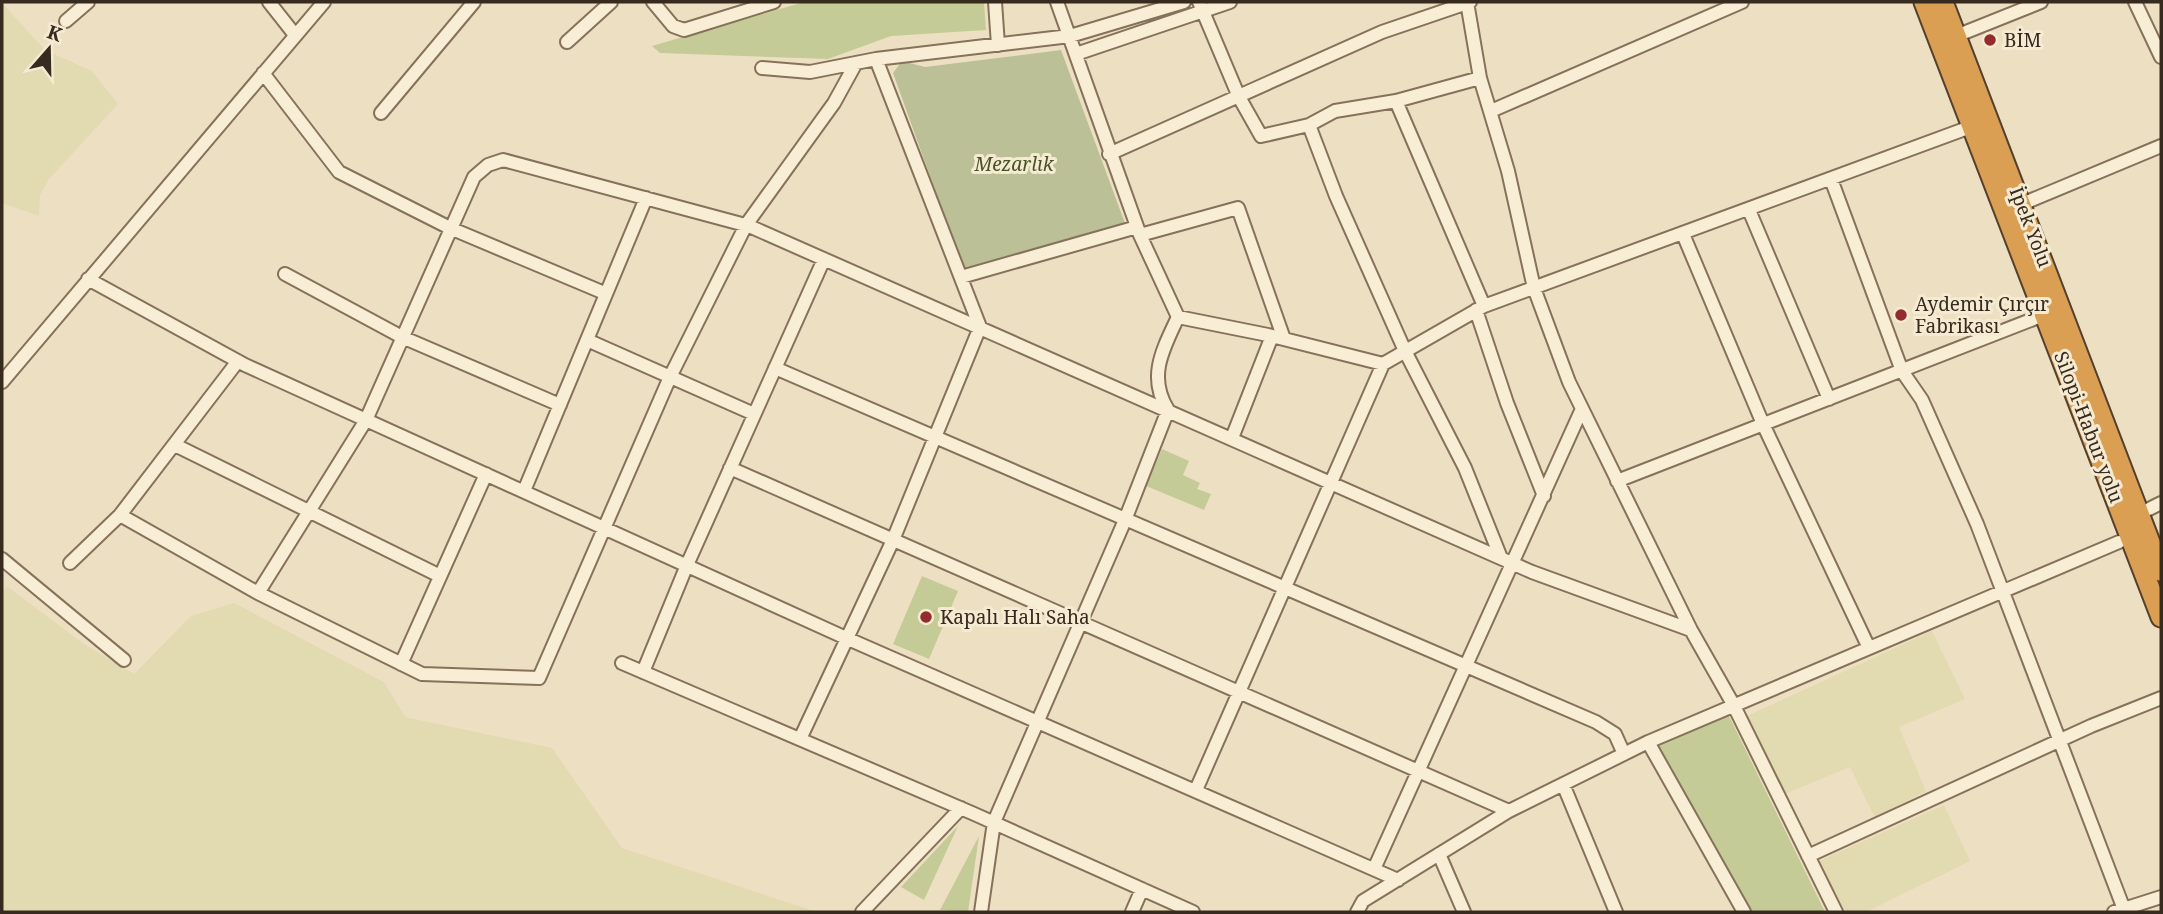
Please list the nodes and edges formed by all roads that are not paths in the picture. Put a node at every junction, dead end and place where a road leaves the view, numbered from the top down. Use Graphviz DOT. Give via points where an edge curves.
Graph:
graph roads {
  1 [pos="88,2"];
  2 [pos="269,2"];
  3 [pos="324,2"];
  4 [pos="474,2"];
  5 [pos="611,2"];
  6 [pos="653,2"];
  7 [pos="774,2"];
  8 [pos="995,2"];
  9 [pos="1057,2"];
  10 [pos="1184,2"];
  11 [pos="1230,2"];
  12 [pos="1468,2"];
  13 [pos="1742,2"];
  14 [pos="1924,2"];
  15 [pos="1943,2"];
  16 [pos="2041,2"];
  17 [pos="2135,2"];
  18 [pos="752,5"];
  19 [pos="1201,6"];
  20 [pos="66,21"];
  21 [pos="295,35"];
  22 [pos="1070,36"];
  23 [pos="1956,36"];
  24 [pos="567,42"];
  25 [pos="998,45"];
  26 [pos="1076,54"];
  27 [pos="2161,57"];
  28 [pos="877,59"];
  29 [pos="856,63"];
  30 [pos="762,68"];
  31 [pos="263,73"];
  32 [pos="1480,78"];
  33 [pos="1239,97"];
  34 [pos="1396,102"];
  35 [pos="1491,111"];
  36 [pos="381,113"];
  37 [pos="1309,125"];
  38 [pos="1973,126"];
  39 [pos="2161,146"];
  40 [pos="1110,153"];
  41 [pos="1831,179"];
  42 [pos="646,198"];
  43 [pos="2022,204"];
  44 [pos="1749,210"];
  45 [pos="746,225"];
  46 [pos="450,228"];
  47 [pos="1138,231"];
  48 [pos="1683,234"];
  49 [pos="824,259"];
  50 [pos="285,274"];
  51 [pos="961,277"];
  52 [pos="88,279"];
  53 [pos="1534,288"];
  54 [pos="602,292"];
  55 [pos="1480,308"];
  56 [pos="1178,317"];
  57 [pos="2036,318"];
  58 [pos="980,327"];
  59 [pos="402,337"];
  60 [pos="1278,337"];
  61 [pos="587,340"];
  62 [pos="1405,351"];
  63 [pos="237,361"];
  64 [pos="1383,363"];
  65 [pos="775,368"];
  66 [pos="1902,371"];
  67 [pos="670,377"];
  68 [pos="2,382"];
  69 [pos="1829,399"];
  70 [pos="560,405"];
  71 [pos="1168,410"];
  72 [pos="1581,411"];
  73 [pos="754,414"];
  74 [pos="366,420"];
  75 [pos="1763,424"];
  76 [pos="935,438"];
  77 [pos="1232,438"];
  78 [pos="176,445"];
  79 [pos="730,468"];
  80 [pos="486,474"];
  81 [pos="1617,481"];
  82 [pos="1331,482"];
  83 [pos="524,491"];
  84 [pos="1544,496"];
  85 [pos="2161,503"];
  86 [pos="2148,509"];
  87 [pos="310,513"];
  88 [pos="120,515"];
  89 [pos="1125,520"];
  90 [pos="604,528"];
  91 [pos="893,540"];
  92 [pos="2119,542"];
  93 [pos="2,559"];
  94 [pos="1507,560"];
  95 [pos="70,563"];
  96 [pos="687,565"];
  97 [pos="2161,571"];
  98 [pos="438,575"];
  99 [pos="1285,589"];
  100 [pos="2001,591"];
  101 [pos="258,593"];
  102 [pos="2161,617"];
  103 [pos="1079,621"];
  104 [pos="1691,630"];
  105 [pos="846,638"];
  106 [pos="1868,648"];
  107 [pos="124,660"];
  108 [pos="622,663"];
  109 [pos="401,664"];
  110 [pos="1468,664"];
  111 [pos="643,672"];
  112 [pos="1238,691"];
  113 [pos="2161,698"];
  114 [pos="1733,704"];
  115 [pos="1039,720"];
  116 [pos="800,739"];
  117 [pos="2058,741"];
  118 [pos="1648,742"];
  119 [pos="1624,754"];
  120 [pos="1418,770"];
  121 [pos="1563,784"];
  122 [pos="1196,790"];
  123 [pos="961,808"];
  124 [pos="1509,811"];
  125 [pos="994,822"];
  126 [pos="1439,854"];
  127 [pos="1808,856"];
  128 [pos="1374,869"];
  129 [pos="1398,880"];
  130 [pos="1142,889"];
  131 [pos="2161,897"];
  132 [pos="2121,911"];
  133 [pos="862,912"];
  134 [pos="981,912"];
  135 [pos="1132,912"];
  136 [pos="1194,912"];
  137 [pos="1357,912"];
  138 [pos="1464,912"];
  139 [pos="1616,912"];
  140 [pos="1744,912"];
  141 [pos="1836,912"];
  1 -- 20 [label="street"];
  2 -- 21 [label="street"];
  3 -- 21 [label="street"];
  4 -- 36 [label="street"];
  5 -- 24 [label="street"];
  6 -- 18 [label="street" via="678,30"];
  7 -- 18 [label="street"];
  8 -- 25 [label="street"];
  9 -- 22 [label="street"];
  10 -- 22 [label="street"];
  11 -- 19 [label="street"];
  12 -- 32 [label="street"];
  12 -- 33 [label="street" via="1382,32"];
  13 -- 35 [label="street"];
  14 -- 38 [label="highway, Silopi-Habur yolu"];
  15 -- 23 [label="highway, İpek Yolu"];
  16 -- 23 [label="street"];
  17 -- 27 [label="street"];
  19 -- 26 [label="street"];
  19 -- 33 [label="street"];
  21 -- 31 [label="street"];
  22 -- 25 [label="street"];
  22 -- 26 [label="street"];
  23 -- 43 [label="highway, İpek Yolu"];
  25 -- 28 [label="street"];
  26 -- 40 [label="street"];
  28 -- 29 [label="street"];
  28 -- 51 [label="street"];
  29 -- 30 [label="street" via="810,72"];
  29 -- 45 [label="street" via="834,103"];
  31 -- 46 [label="street" via="339,172"];
  31 -- 52 [label="street"];
  32 -- 34 [label="street"];
  32 -- 35 [label="street"];
  33 -- 37 [label="street" via="1261,136"];
  33 -- 40 [label="street"];
  34 -- 37 [label="street" via="1335,111"];
  34 -- 55 [label="street"];
  35 -- 53 [label="street"];
  37 -- 62 [label="street"];
  38 -- 41 [label="street"];
  38 -- 102 [label="highway, Silopi-Habur yolu"];
  39 -- 43 [label="street"];
  40 -- 47 [label="street"];
  41 -- 44 [label="street"];
  41 -- 66 [label="street"];
  42 -- 45 [label="street"];
  42 -- 46 [label="street" via="503,160 474,177"];
  42 -- 61 [label="street"];
  43 -- 97 [label="highway, İpek Yolu"];
  44 -- 48 [label="street"];
  44 -- 69 [label="street"];
  45 -- 49 [label="street"];
  45 -- 67 [label="street"];
  46 -- 54 [label="street"];
  46 -- 59 [label="street"];
  47 -- 51 [label="street"];
  47 -- 56 [label="street"];
  47 -- 60 [label="street" via="1238,208"];
  48 -- 53 [label="street"];
  48 -- 75 [label="street"];
  49 -- 58 [label="street"];
  49 -- 65 [label="street"];
  50 -- 59 [label="street"];
  51 -- 58 [label="street"];
  52 -- 63 [label="street"];
  52 -- 68 [label="street"];
  53 -- 55 [label="street"];
  53 -- 72 [label="street"];
  55 -- 62 [label="street"];
  55 -- 84 [label="street" via="1507,403"];
  56 -- 60 [label="street"];
  56 -- 71 [label="street" via="1164,348 1157,381 1158,395"];
  57 -- 66 [label="street"];
  58 -- 71 [label="street"];
  58 -- 76 [label="street"];
  59 -- 70 [label="street"];
  59 -- 74 [label="street"];
  60 -- 64 [label="street"];
  60 -- 77 [label="street"];
  61 -- 67 [label="street"];
  61 -- 70 [label="street"];
  62 -- 64 [label="street"];
  62 -- 94 [label="street"];
  63 -- 74 [label="street"];
  63 -- 78 [label="street"];
  64 -- 82 [label="street"];
  65 -- 73 [label="street"];
  65 -- 76 [label="street"];
  66 -- 69 [label="street"];
  66 -- 100 [label="street" via="1922,400"];
  67 -- 73 [label="street"];
  67 -- 90 [label="street"];
  69 -- 75 [label="street"];
  70 -- 83 [label="street"];
  71 -- 77 [label="street"];
  71 -- 89 [label="street"];
  72 -- 81 [label="street"];
  72 -- 84 [label="street"];
  73 -- 79 [label="street"];
  74 -- 80 [label="street"];
  74 -- 87 [label="street"];
  75 -- 81 [label="street"];
  75 -- 106 [label="street"];
  76 -- 89 [label="street"];
  76 -- 91 [label="street"];
  77 -- 82 [label="street"];
  78 -- 87 [label="street"];
  78 -- 88 [label="street"];
  79 -- 91 [label="street"];
  79 -- 96 [label="street"];
  80 -- 83 [label="street"];
  80 -- 98 [label="street"];
  81 -- 104 [label="street"];
  82 -- 94 [label="street"];
  82 -- 99 [label="street"];
  83 -- 90 [label="street"];
  84 -- 94 [label="street"];
  85 -- 86 [label="street"];
  87 -- 98 [label="street"];
  87 -- 101 [label="street"];
  88 -- 95 [label="street"];
  88 -- 101 [label="street"];
  89 -- 99 [label="street"];
  89 -- 103 [label="street"];
  90 -- 96 [label="street"];
  90 -- 109 [label="street" via="539,678 422,674"];
  91 -- 103 [label="street"];
  91 -- 105 [label="street"];
  92 -- 100 [label="street"];
  93 -- 107 [label="street"];
  94 -- 104 [label="street"];
  94 -- 110 [label="street"];
  96 -- 105 [label="street"];
  96 -- 111 [label="street"];
  98 -- 109 [label="street"];
  99 -- 110 [label="street"];
  99 -- 112 [label="street"];
  100 -- 106 [label="street"];
  100 -- 117 [label="street"];
  101 -- 109 [label="street"];
  103 -- 112 [label="street"];
  103 -- 115 [label="street"];
  104 -- 114 [label="street"];
  105 -- 115 [label="street"];
  105 -- 116 [label="street"];
  106 -- 114 [label="street"];
  108 -- 111 [label="street"];
  110 -- 119 [label="street" via="1596,722 1615,734"];
  110 -- 120 [label="street"];
  111 -- 116 [label="street"];
  112 -- 120 [label="street"];
  112 -- 122 [label="street"];
  113 -- 117 [label="street"];
  114 -- 118 [label="street"];
  114 -- 127 [label="street"];
  115 -- 122 [label="street"];
  115 -- 125 [label="street"];
  116 -- 123 [label="street"];
  117 -- 127 [label="street"];
  117 -- 132 [label="street"];
  118 -- 119 [label="street"];
  118 -- 140 [label="street"];
  119 -- 121 [label="street"];
  120 -- 124 [label="street"];
  120 -- 128 [label="street"];
  121 -- 124 [label="street"];
  121 -- 139 [label="street"];
  122 -- 128 [label="street"];
  123 -- 125 [label="street"];
  123 -- 133 [label="street"];
  124 -- 126 [label="street"];
  125 -- 130 [label="street"];
  125 -- 134 [label="street"];
  126 -- 129 [label="street"];
  126 -- 138 [label="street"];
  127 -- 141 [label="street"];
  128 -- 129 [label="street"];
  129 -- 137 [label="street" via="1363,901"];
  130 -- 135 [label="street"];
  130 -- 136 [label="street"];
  131 -- 132 [label="street"];
}
